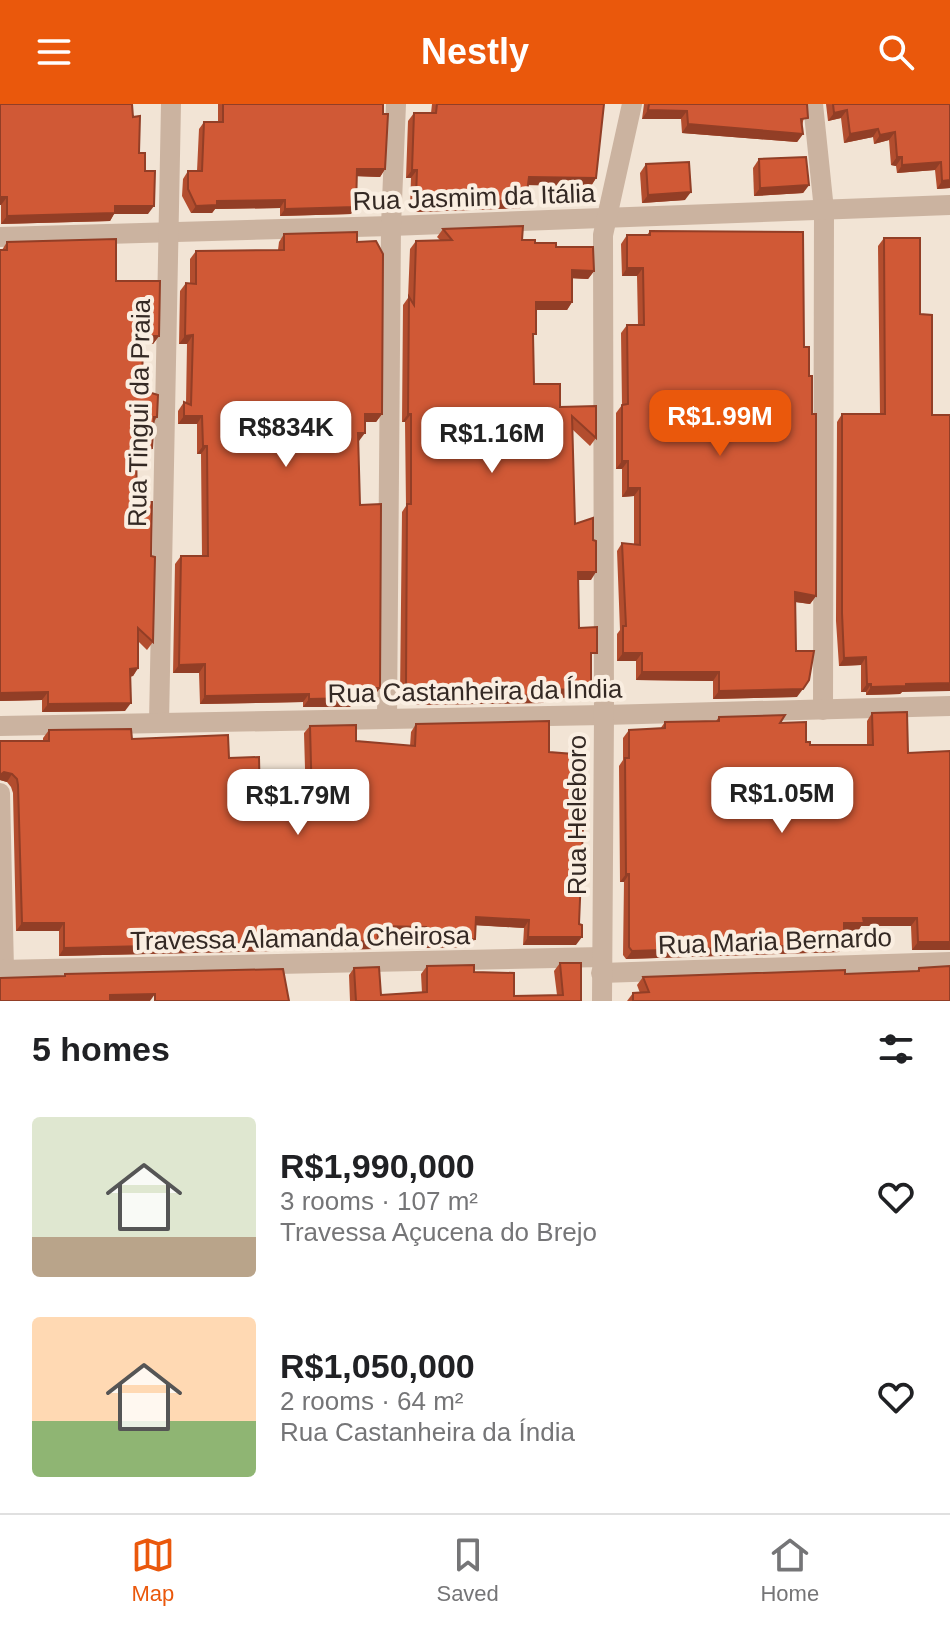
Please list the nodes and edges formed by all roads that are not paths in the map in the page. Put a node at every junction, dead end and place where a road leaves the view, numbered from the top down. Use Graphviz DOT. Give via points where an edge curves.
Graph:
graph roads {
  1 [pos="171,104"];
  2 [pos="396,104"];
  3 [pos="632,104"];
  4 [pos="813,104"];
  5 [pos="950,205"];
  6 [pos="824,210"];
  7 [pos="606,218"];
  8 [pos="391,226"];
  9 [pos="168,233"];
  10 [pos="0,237"];
  11 [pos="950,706"];
  12 [pos="823,710"];
  13 [pos="604,715"];
  14 [pos="387,719"];
  15 [pos="159,723"];
  16 [pos="0,726"];
  17 [pos="0,793"];
  18 [pos="950,962"];
  19 [pos="601,965"];
  20 [pos="2,970"];
  21 [pos="602,1001"];
  1 -- 9 [label="street, Rua Tingui da Praia"];
  2 -- 8 [label="street"];
  3 -- 7 [label="street, Rua Heleboro"];
  4 -- 6 [label="street"];
  5 -- 6 [label="street, Rua Jasmim da Itália"];
  6 -- 7 [label="street, Rua Jasmim da Itália"];
  6 -- 12 [label="street"];
  7 -- 8 [label="street, Rua Jasmim da Itália"];
  7 -- 13 [label="street, Rua Heleboro"];
  8 -- 9 [label="street, Rua Jasmim da Itália"];
  8 -- 14 [label="street"];
  9 -- 10 [label="street, Rua Jasmim da Itália"];
  9 -- 15 [label="street, Rua Tingui da Praia"];
  11 -- 12 [label="street, Rua Castanheira da Índia"];
  12 -- 13 [label="street, Rua Castanheira da Índia"];
  13 -- 14 [label="street, Rua Castanheira da Índia"];
  13 -- 19 [label="street, Rua Heleboro"];
  14 -- 15 [label="street, Rua Castanheira da Índia"];
  15 -- 16 [label="street, Rua Castanheira da Índia"];
  17 -- 20 [label="street"];
  18 -- 19 [label="street, Rua Maria Bernardo"];
  19 -- 20 [label="street, Travessa Alamanda Cheirosa"];
  19 -- 21 [label="street, Rua Heleboro"];
}
